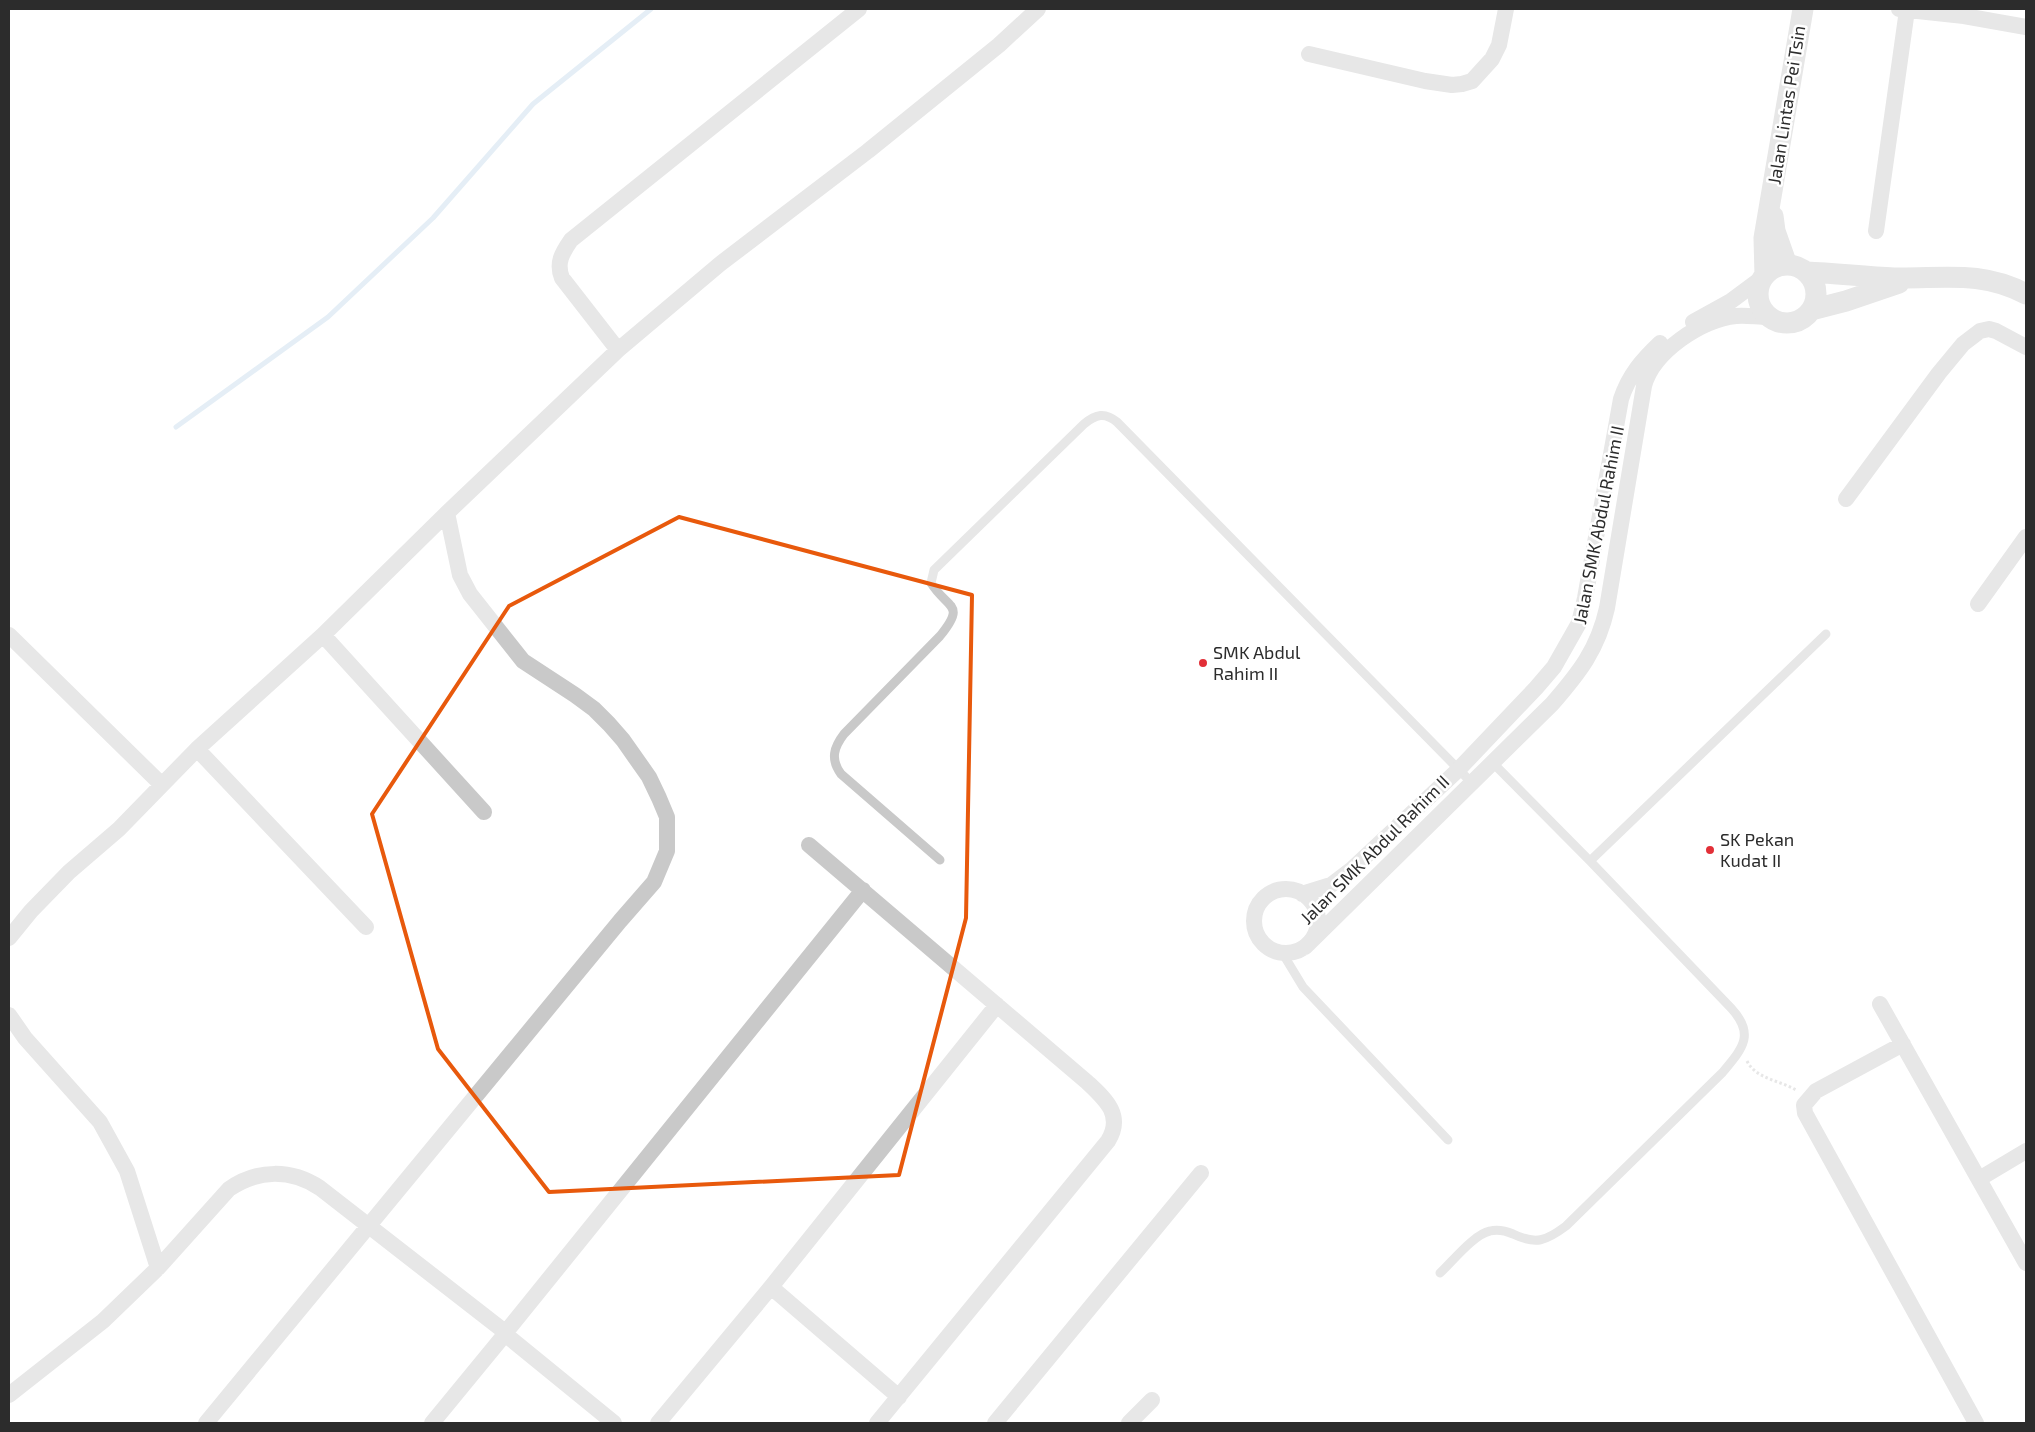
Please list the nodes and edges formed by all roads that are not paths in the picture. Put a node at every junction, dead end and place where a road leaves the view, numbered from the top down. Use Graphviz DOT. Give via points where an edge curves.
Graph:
graph roads {
  1 [pos="859,9"];
  2 [pos="1038,9"];
  3 [pos="1506,9"];
  4 [pos="1803,9"];
  5 [pos="1903,10"];
  6 [pos="2026,27"];
  7 [pos="1309,54"];
  8 [pos="1772,200"];
  9 [pos="1876,231"];
  10 [pos="1797,268"];
  11 [pos="1764,277"];
  12 [pos="1911,278"];
  13 [pos="2026,294"];
  14 [pos="1811,310"];
  15 [pos="1768,317"];
  16 [pos="2026,347"];
  17 [pos="618,350"];
  18 [pos="1846,499"];
  19 [pos="447,513"];
  20 [pos="2026,537"];
  21 [pos="1978,604"];
  22 [pos="1826,634"];
  23 [pos="9,635"];
  24 [pos="323,635"];
  25 [pos="198,749"];
  26 [pos="1492,762"];
  27 [pos="1458,770"];
  28 [pos="1472,783"];
  29 [pos="161,784"];
  30 [pos="484,812"];
  31 [pos="809,845"];
  32 [pos="940,860"];
  33 [pos="1590,861"];
  34 [pos="863,890"];
  35 [pos="1302,894"];
  36 [pos="366,928"];
  37 [pos="9,938"];
  38 [pos="1305,947"];
  39 [pos="1283,954"];
  40 [pos="1880,1004"];
  41 [pos="997,1005"];
  42 [pos="9,1015"];
  43 [pos="1903,1044"];
  44 [pos="1448,1140"];
  45 [pos="2026,1151"];
  46 [pos="1201,1173"];
  47 [pos="1979,1179"];
  48 [pos="369,1226"];
  49 [pos="2026,1262"];
  50 [pos="158,1268"];
  51 [pos="1440,1273"];
  52 [pos="772,1287"];
  53 [pos="506,1333"];
  54 [pos="9,1395"];
  55 [pos="899,1397"];
  56 [pos="1152,1400"];
  57 [pos="206,1423"];
  58 [pos="432,1423"];
  59 [pos="614,1423"];
  60 [pos="658,1423"];
  61 [pos="877,1423"];
  62 [pos="995,1423"];
  63 [pos="1129,1423"];
  64 [pos="1976,1423"];
  1 -- 17 [label="street" via="571,240 559,261 559,271"];
  2 -- 17 [label="street" via="999,45 720,264"];
  3 -- 7 [label="street" via="1492,59 1472,80 1462,84 1425,81"];
  4 -- 8 [label="street, Jalan Lintas Pei Tsin"];
  5 -- 6 [label="street"];
  5 -- 9 [label="street"];
  8 -- 10 [label="street, Jalan Lintas Pei Tsin" via="1775,231"];
  8 -- 11 [label="street, Jalan Lintas Pei Tsin" via="1764,238"];
  10 -- 11 [label="street" via="1779,266"];
  10 -- 12 [label="street" via="1865,277"];
  10 -- 14 [label="street" via="1813,280 1816,300"];
  11 -- 15 [label="street" via="1758,287 1758,298"];
  11 -- 27 [label="street, Jalan SMK Abdul Rahim II" via="1660,343 1626,382 1579,623 1554,667"];
  12 -- 13 [label="street" via="1960,276 1982,279"];
  12 -- 14 [label="street"];
  14 -- 15 [label="street" via="1805,318 1786,324"];
  15 -- 26 [label="street, Jalan SMK Abdul Rahim II" via="1735,316 1708,324 1660,356 1652,367 1644,386 1602,629 1577,675"];
  16 -- 18 [label="street" via="1989,329 1980,331 1963,344"];
  17 -- 19 [label="street"];
  19 -- 24 [label="street"];
  19 -- 48 [label="street" via="460,575 470,594 523,661 594,709 623,740 650,777 667,817 667,851 654,882"];
  20 -- 21 [label="street"];
  22 -- 33 [label="lane"];
  23 -- 29 [label="street"];
  24 -- 25 [label="street"];
  24 -- 30 [label="street"];
  25 -- 29 [label="street"];
  25 -- 36 [label="street"];
  26 -- 28 [label="street, Jalan SMK Abdul Rahim II"];
  26 -- 33 [label="lane"];
  27 -- 28 [label="lane"];
  27 -- 32 [label="lane" via="1117,422 1104,414 1098,415 1084,424 934,570 931,583 950,604 952,620 844,734 834,750 834,764 841,774"];
  27 -- 35 [label="street, Jalan SMK Abdul Rahim II" via="1352,869 1331,885"];
  28 -- 38 [label="street, Jalan SMK Abdul Rahim II"];
  29 -- 37 [label="street" via="119,830 24,918"];
  31 -- 34 [label="street"];
  33 -- 51 [label="lane" via="1739,1017 1746,1034 1741,1048 1722,1073 1584,1210 1556,1233 1546,1239 1532,1241 1502,1230 1490,1231 1476,1239"];
  34 -- 41 [label="street"];
  34 -- 53 [label="street"];
  35 -- 38 [label="street" via="1315,906 1318,917 1313,939"];
  35 -- 39 [label="street" via="1288,889 1277,890 1259,903 1254,914 1256,936 1272,951"];
  38 -- 39 [label="street"];
  39 -- 44 [label="lane" via="1303,987"];
  40 -- 43 [label="street"];
  41 -- 52 [label="street"];
  41 -- 55 [label="street" via="1105,1099 1115,1126 1108,1141"];
  42 -- 50 [label="street" via="25,1038 100,1122 127,1171"];
  43 -- 47 [label="street"];
  43 -- 64 [label="street" via="1816,1091 1804,1105 1805,1113"];
  45 -- 47 [label="street"];
  46 -- 62 [label="street"];
  47 -- 49 [label="street"];
  48 -- 50 [label="street" via="307,1180 276,1173 261,1175 242,1180 229,1189"];
  48 -- 53 [label="street"];
  48 -- 57 [label="street"];
  50 -- 54 [label="street" via="103,1321"];
  52 -- 55 [label="street"];
  52 -- 60 [label="street"];
  53 -- 58 [label="street"];
  53 -- 59 [label="street"];
  55 -- 61 [label="street"];
  56 -- 63 [label="street"];
}
